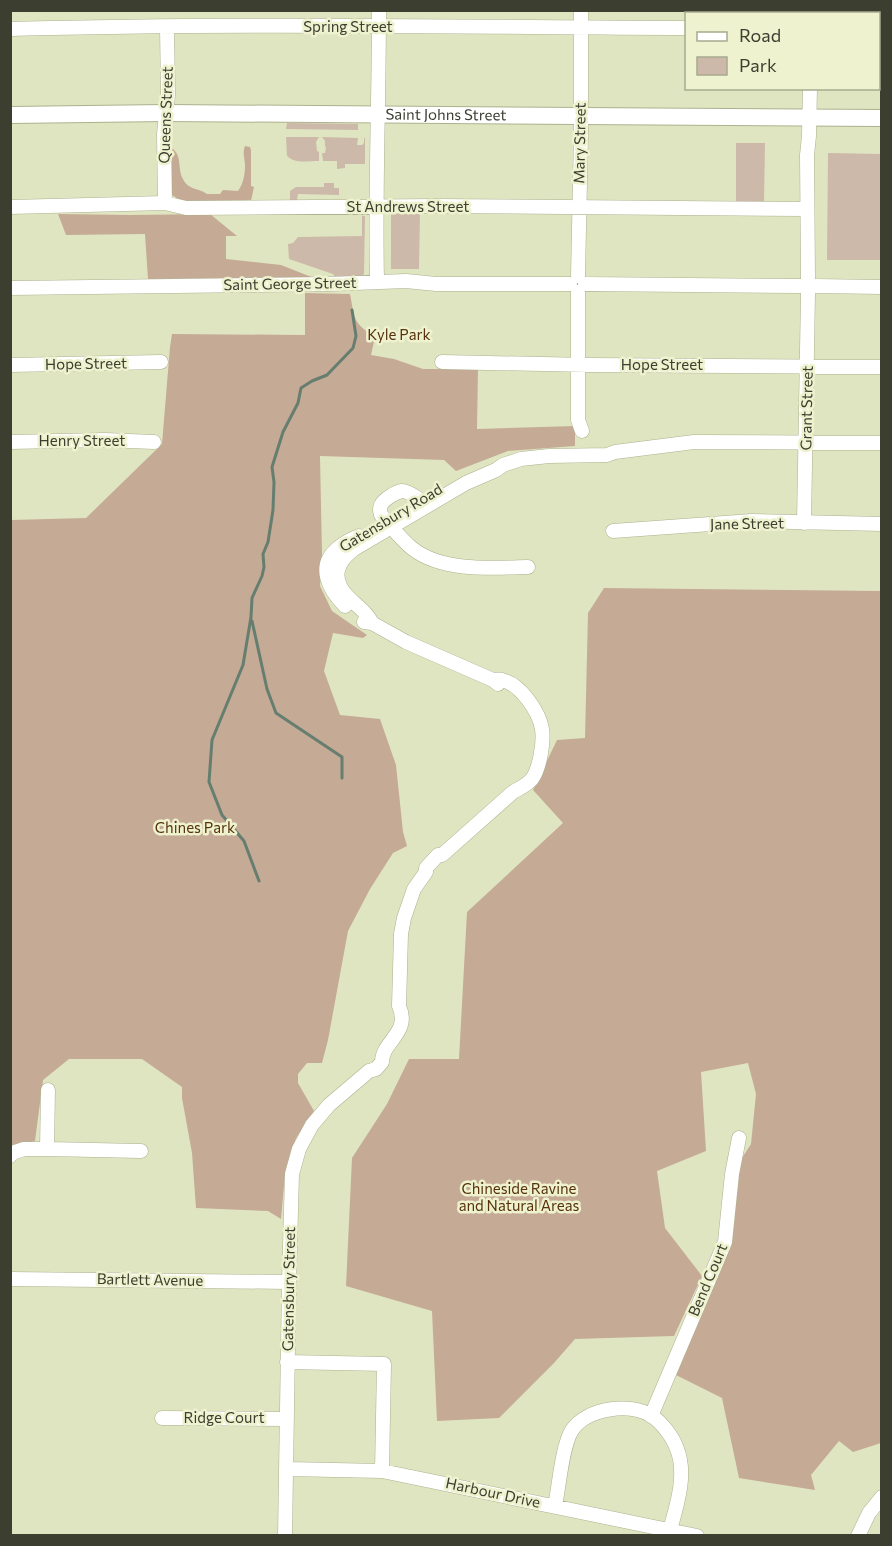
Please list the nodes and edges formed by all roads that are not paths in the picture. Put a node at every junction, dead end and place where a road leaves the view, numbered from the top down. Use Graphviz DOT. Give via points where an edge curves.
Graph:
graph roads {
  1 [pos="379,10"];
  2 [pos="581,10"];
  3 [pos="379,26"];
  4 [pos="167,27"];
  5 [pos="581,28"];
  6 [pos="685,28"];
  7 [pos="10,29"];
  8 [pos="810,90"];
  9 [pos="166,112"];
  10 [pos="378,115"];
  11 [pos="581,115"];
  12 [pos="10,116"];
  13 [pos="810,117"];
  14 [pos="882,118"];
  15 [pos="165,203"];
  16 [pos="10,207"];
  17 [pos="376,207"];
  18 [pos="579,207"];
  19 [pos="807,209"];
  20 [pos="376,281"];
  21 [pos="578,284"];
  22 [pos="808,286"];
  23 [pos="882,287"];
  24 [pos="10,288"];
  25 [pos="161,362"];
  26 [pos="442,362"];
  27 [pos="578,364"];
  28 [pos="10,366"];
  29 [pos="808,366"];
  30 [pos="882,366"];
  31 [pos="582,431"];
  32 [pos="10,442"];
  33 [pos="154,442"];
  34 [pos="806,442"];
  35 [pos="882,443"];
  36 [pos="503,465"];
  37 [pos="804,523"];
  38 [pos="389,524"];
  39 [pos="882,524"];
  40 [pos="613,531"];
  41 [pos="528,567"];
  42 [pos="369,1071"];
  43 [pos="48,1090"];
  44 [pos="739,1138"];
  45 [pos="47,1149"];
  46 [pos="141,1151"];
  47 [pos="10,1156"];
  48 [pos="10,1279"];
  49 [pos="288,1282"];
  50 [pos="287,1362"];
  51 [pos="651,1416"];
  52 [pos="162,1418"];
  53 [pos="286,1419"];
  54 [pos="286,1469"];
  55 [pos="382,1471"];
  56 [pos="882,1497"];
  57 [pos="555,1506"];
  58 [pos="630,1529"];
  59 [pos="670,1530"];
  60 [pos="285,1536"];
  61 [pos="697,1536"];
  62 [pos="858,1536"];
  1 -- 3 [label="street"];
  2 -- 5 [label="street, Mary Street"];
  3 -- 4 [label="street, Spring Street"];
  3 -- 5 [label="street, Spring Street"];
  3 -- 10 [label="street"];
  4 -- 7 [label="street, Spring Street"];
  4 -- 9 [label="street, Queens Street"];
  5 -- 6 [label="street, Spring Street"];
  5 -- 11 [label="street, Mary Street"];
  8 -- 13 [label="street, Grant Street"];
  9 -- 10 [label="main road, Saint Johns Street"];
  9 -- 12 [label="main road, Saint Johns Street"];
  9 -- 15 [label="street, Queens Street"];
  10 -- 11 [label="main road, Saint Johns Street"];
  10 -- 17 [label="street"];
  11 -- 13 [label="main road, Saint Johns Street"];
  11 -- 18 [label="street, Mary Street"];
  13 -- 14 [label="main road, Saint Johns Street"];
  13 -- 19 [label="street, Grant Street"];
  15 -- 16 [label="street, St Andrews Street"];
  15 -- 17 [label="street, St Andrews Street" via="186,208"];
  17 -- 18 [label="street, St Andrews Street"];
  17 -- 20 [label="street"];
  18 -- 19 [label="street, St Andrews Street"];
  18 -- 21 [label="street, Mary Street"];
  19 -- 22 [label="street, Grant Street"];
  20 -- 21 [label="street, Saint George Street"];
  20 -- 24 [label="street, Saint George Street"];
  21 -- 22 [label="street, Saint George Street"];
  21 -- 27 [label="street, Mary Street"];
  22 -- 23 [label="street, Saint George Street"];
  22 -- 29 [label="street, Grant Street"];
  25 -- 28 [label="street, Hope Street"];
  26 -- 27 [label="street, Hope Street"];
  27 -- 29 [label="street, Hope Street"];
  27 -- 31 [label="street, Mary Street" via="578,420"];
  29 -- 30 [label="street, Hope Street"];
  29 -- 34 [label="street, Grant Street"];
  32 -- 33 [label="street, Henry Street"];
  34 -- 35 [label="street"];
  34 -- 36 [label="street, Gatensbury Road" via="694,442 614,459 607,455 549,456"];
  34 -- 37 [label="street, Grant Street"];
  36 -- 38 [label="street, Gatensbury Road"];
  36 -- 38 [label="street, Gatensbury Road" via="494,464 467,474 420,500 398,492 381,505 381,515"];
  37 -- 39 [label="street, Jane Street"];
  37 -- 40 [label="street, Jane Street" via="752,521"];
  38 -- 41 [label="street" via="414,550 445,564"];
  38 -- 42 [label="street, Gatensbury Road" via="343,558 338,567 342,591 372,622 406,642 519,689 536,710 542,730 538,768 532,779 442,855 414,889 401,934 401,1023 382,1062"];
  42 -- 49 [label="street, Gatensbury Street" via="321,1115 299,1149 291,1182"];
  43 -- 45 [label="street"];
  44 -- 51 [label="street, Bend Court" via="725,1242"];
  45 -- 46 [label="street"];
  45 -- 47 [label="street" via="24,1149"];
  48 -- 49 [label="street, Bartlett Avenue"];
  49 -- 50 [label="street, Gatensbury Street"];
  50 -- 53 [label="street, Gatensbury Street"];
  50 -- 55 [label="street" via="384,1364"];
  51 -- 57 [label="street" via="610,1409 580,1421 567,1444"];
  51 -- 59 [label="street" via="674,1442 680,1459"];
  52 -- 53 [label="street, Ridge Court"];
  53 -- 54 [label="street, Gatensbury Street"];
  54 -- 55 [label="street, Harbour Drive"];
  54 -- 60 [label="street, Gatensbury Street"];
  55 -- 57 [label="street, Harbour Drive"];
  56 -- 62 [label="street"];
  57 -- 58 [label="street, Harbour Drive"];
  58 -- 59 [label="street, Harbour Drive"];
  59 -- 61 [label="street, Harbour Drive"];
}
